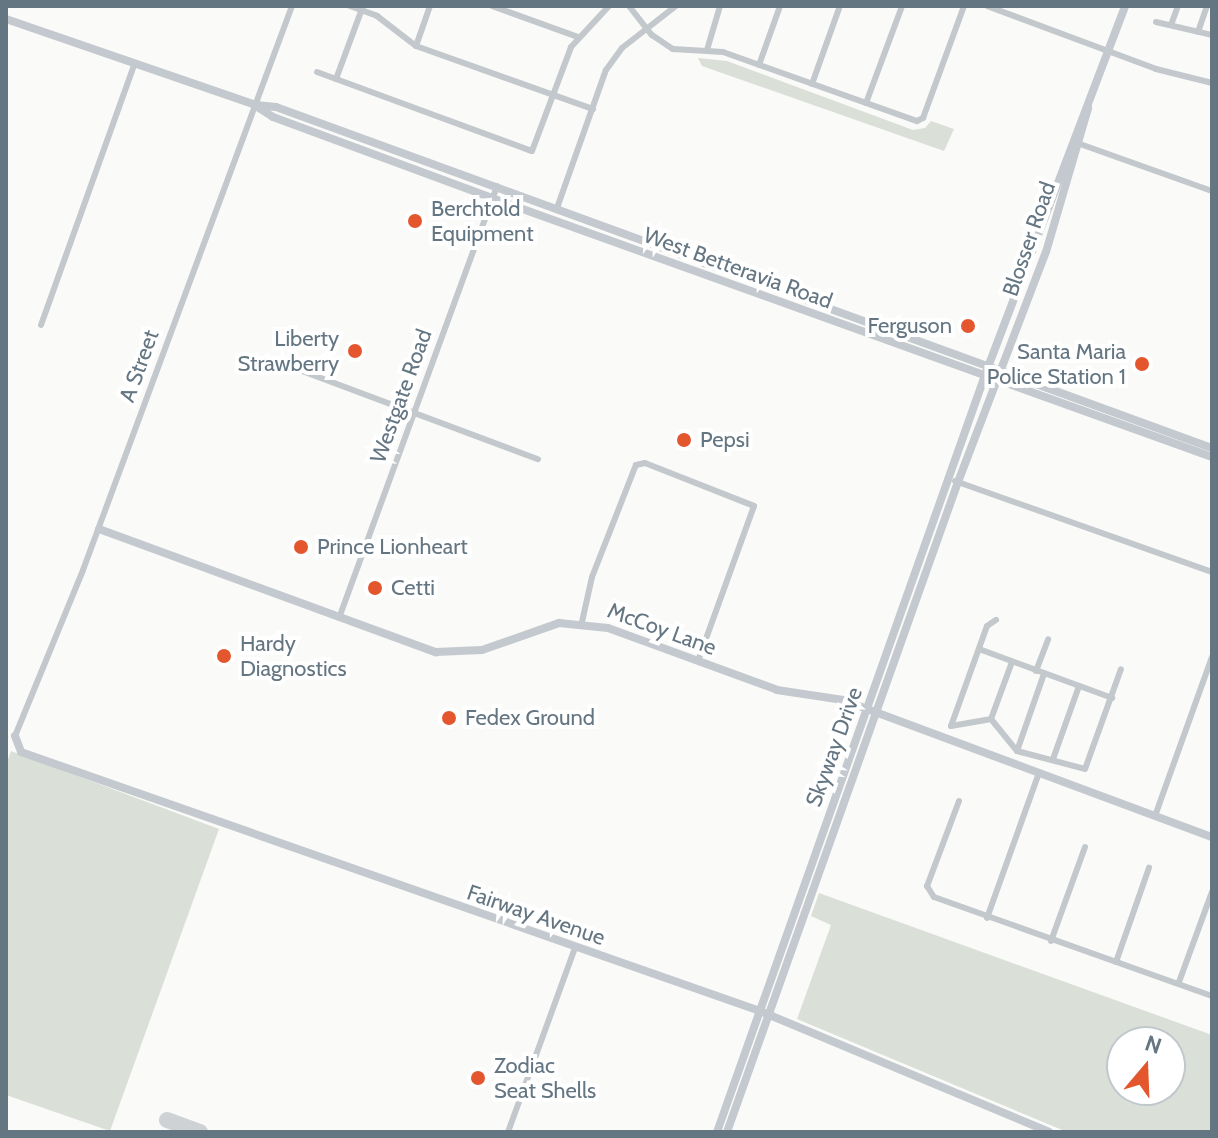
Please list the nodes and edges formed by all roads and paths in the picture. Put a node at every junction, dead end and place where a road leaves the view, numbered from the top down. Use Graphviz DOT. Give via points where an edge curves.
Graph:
graph roads {
  1 [pos="292,6"];
  2 [pos="350,6"];
  3 [pos="430,6"];
  4 [pos="492,6"];
  5 [pos="609,6"];
  6 [pos="629,6"];
  7 [pos="676,6"];
  8 [pos="720,6"];
  9 [pos="780,6"];
  10 [pos="840,6"];
  11 [pos="902,6"];
  12 [pos="964,6"];
  13 [pos="987,6"];
  14 [pos="1125,6"];
  15 [pos="1178,6"];
  16 [pos="1207,6"];
  17 [pos="362,8"];
  18 [pos="6,19"];
  19 [pos="1156,22"];
  20 [pos="1171,25"];
  21 [pos="648,30"];
  22 [pos="1198,32"];
  23 [pos="1212,35"];
  24 [pos="578,37"];
  25 [pos="416,46"];
  26 [pos="707,50"];
  27 [pos="1109,51"];
  28 [pos="134,65"];
  29 [pos="759,65"];
  30 [pos="317,72"];
  31 [pos="336,79"];
  32 [pos="1212,83"];
  33 [pos="812,84"];
  34 [pos="554,95"];
  35 [pos="866,103"];
  36 [pos="256,105"];
  37 [pos="1088,108"];
  38 [pos="593,109"];
  39 [pos="1080,144"];
  40 [pos="497,186"];
  41 [pos="1212,191"];
  42 [pos="492,198"];
  43 [pos="557,208"];
  44 [pos="41,325"];
  45 [pos="286,365"];
  46 [pos="989,365"];
  47 [pos="1001,369"];
  48 [pos="985,375"];
  49 [pos="997,379"];
  50 [pos="414,413"];
  51 [pos="1212,448"];
  52 [pos="1212,457"];
  53 [pos="538,459"];
  54 [pos="948,478"];
  55 [pos="958,482"];
  56 [pos="99,529"];
  57 [pos="1212,572"];
  58 [pos="339,618"];
  59 [pos="996,620"];
  60 [pos="582,622"];
  61 [pos="1048,639"];
  62 [pos="979,649"];
  63 [pos="1212,657"];
  64 [pos="698,661"];
  65 [pos="1012,662"];
  66 [pos="1121,669"];
  67 [pos="1036,671"];
  68 [pos="1044,674"];
  69 [pos="1079,686"];
  70 [pos="1112,698"];
  71 [pos="872,711"];
  72 [pos="991,719"];
  73 [pos="15,736"];
  74 [pos="1017,751"];
  75 [pos="1053,759"];
  76 [pos="1039,773"];
  77 [pos="959,801"];
  78 [pos="1155,816"];
  79 [pos="1212,837"];
  80 [pos="1085,847"];
  81 [pos="1149,868"];
  82 [pos="1212,892"];
  83 [pos="987,918"];
  84 [pos="1051,941"];
  85 [pos="575,948"];
  86 [pos="1116,962"];
  87 [pos="1179,982"];
  88 [pos="1212,996"];
  89 [pos="764,1013"];
  90 [pos="1043,1131"];
  91 [pos="508,1132"];
  92 [pos="717,1132"];
  93 [pos="727,1132"];
  1 -- 36 [label="street, A Street"];
  2 -- 17 [label="street"];
  3 -- 25 [label="street"];
  4 -- 24 [label="street"];
  5 -- 24 [label="street"];
  6 -- 21 [label="street"];
  7 -- 21 [label="street"];
  8 -- 26 [label="street"];
  9 -- 29 [label="street"];
  10 -- 33 [label="street"];
  11 -- 35 [label="street"];
  12 -- 35 [label="street" via="923,118 917,121"];
  13 -- 27 [label="street"];
  14 -- 27 [label="street, Blosser Road"];
  15 -- 20 [label="street"];
  16 -- 22 [label="street"];
  17 -- 25 [label="street"];
  17 -- 31 [label="street"];
  18 -- 28 [label="street, West Betteravia Road"];
  19 -- 20 [label="street"];
  20 -- 22 [label="street"];
  21 -- 26 [label="street" via="673,49"];
  21 -- 38 [label="street" via="614,57"];
  22 -- 23 [label="street"];
  24 -- 34 [label="street"];
  25 -- 34 [label="street"];
  26 -- 29 [label="street"];
  27 -- 32 [label="street"];
  27 -- 37 [label="street, Blosser Road"];
  28 -- 36 [label="street, West Betteravia Road"];
  28 -- 44 [label="street"];
  29 -- 33 [label="street"];
  30 -- 31 [label="street"];
  31 -- 34 [label="street" via="532,151"];
  33 -- 35 [label="street"];
  34 -- 38 [label="street"];
  36 -- 40 [label="street, West Betteravia Road" via="276,107"];
  36 -- 42 [label="street, West Betteravia Road" via="273,117"];
  36 -- 56 [label="street, A Street"];
  37 -- 39 [label="street, Blosser Road"];
  37 -- 46 [label="street, Blosser Road"];
  38 -- 43 [label="street"];
  39 -- 41 [label="street"];
  39 -- 47 [label="street, Blosser Road"];
  40 -- 42 [label="street, Westgate Road"];
  40 -- 43 [label="street, West Betteravia Road"];
  42 -- 48 [label="street, West Betteravia Road"];
  42 -- 50 [label="street, Westgate Road"];
  43 -- 46 [label="street, West Betteravia Road"];
  45 -- 50 [label="street"];
  46 -- 47 [label="street, West Betteravia Road"];
  46 -- 48 [label="street, Blosser Road"];
  47 -- 49 [label="street, Blosser Road"];
  47 -- 51 [label="street, West Betteravia Road"];
  48 -- 49 [label="street, West Betteravia Road"];
  48 -- 54 [label="street, Skyway Drive"];
  49 -- 52 [label="street, West Betteravia Road"];
  49 -- 55 [label="street, Skyway Drive"];
  50 -- 53 [label="street"];
  50 -- 58 [label="street, Westgate Road"];
  54 -- 55 [label="street"];
  54 -- 71 [label="street, Skyway Drive"];
  55 -- 57 [label="street"];
  55 -- 71 [label="street, Skyway Drive"];
  56 -- 58 [label="street, McCoy Lane"];
  56 -- 73 [label="street, A Street"];
  58 -- 60 [label="street, McCoy Lane" via="415,647 452,654 482,650 541,626"];
  59 -- 62 [label="street" via="989,622"];
  60 -- 64 [label="street, McCoy Lane"];
  60 -- 64 [label="street" via="592,577 636,465 645,463 754,506"];
  61 -- 67 [label="street"];
  62 -- 65 [label="street"];
  62 -- 72 [label="street" via="951,726"];
  63 -- 78 [label="street"];
  64 -- 71 [label="street, McCoy Lane" via="793,695 828,697"];
  65 -- 67 [label="street"];
  65 -- 72 [label="street"];
  66 -- 70 [label="street"];
  67 -- 68 [label="street"];
  68 -- 69 [label="street"];
  68 -- 74 [label="street"];
  69 -- 70 [label="street"];
  69 -- 75 [label="street"];
  70 -- 75 [label="street" via="1085,769"];
  71 -- 76 [label="street, McCoy Lane"];
  71 -- 89 [label="street, Skyway Drive"];
  72 -- 74 [label="street"];
  73 -- 85 [label="street, Fairway Avenue" via="21,752"];
  74 -- 75 [label="street"];
  76 -- 78 [label="street, McCoy Lane"];
  76 -- 83 [label="street"];
  77 -- 83 [label="street" via="928,891"];
  78 -- 79 [label="street, McCoy Lane"];
  80 -- 84 [label="street"];
  81 -- 86 [label="street"];
  82 -- 87 [label="street"];
  83 -- 84 [label="street"];
  84 -- 86 [label="street"];
  85 -- 89 [label="street, Fairway Avenue"];
  85 -- 91 [label="street"];
  86 -- 87 [label="street"];
  87 -- 88 [label="street"];
  89 -- 90 [label="street, Fairway Avenue"];
  89 -- 92 [label="street, Skyway Drive"];
  89 -- 93 [label="street, Skyway Drive"];
}
